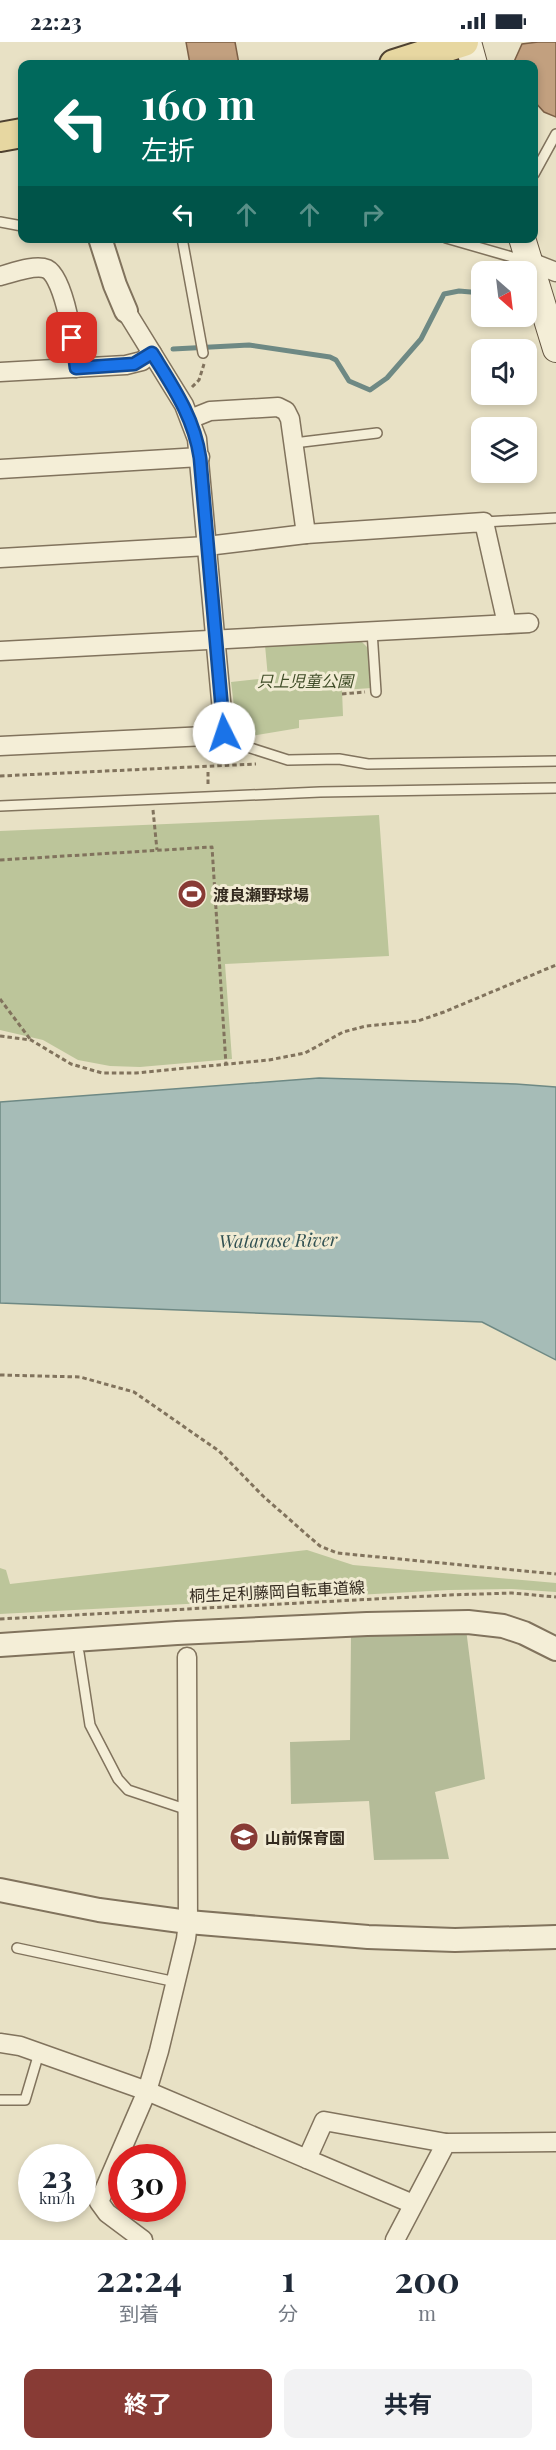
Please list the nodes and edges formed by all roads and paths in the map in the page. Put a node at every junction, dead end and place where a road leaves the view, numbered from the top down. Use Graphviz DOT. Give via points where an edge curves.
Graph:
graph roads {
  1 [pos="466,42"];
  2 [pos="406,60"];
  3 [pos="473,60"];
  4 [pos="556,134"];
  5 [pos="18,135"];
  6 [pos="0,137"];
  7 [pos="538,167"];
  8 [pos="0,222"];
  9 [pos="18,225"];
  10 [pos="102,243"];
  11 [pos="183,243"];
  12 [pos="479,243"];
  13 [pos="525,250"];
  14 [pos="556,272"];
  15 [pos="0,276"];
  16 [pos="126,311"];
  17 [pos="556,349"];
  18 [pos="152,353"];
  19 [pos="203,353"];
  20 [pos="76,368"];
  21 [pos="0,372"];
  22 [pos="179,398"];
  23 [pos="190,419"];
  24 [pos="376,433"];
  25 [pos="294,443"];
  26 [pos="200,458"];
  27 [pos="0,469"];
  28 [pos="556,518"];
  29 [pos="484,522"];
  30 [pos="306,534"];
  31 [pos="207,546"];
  32 [pos="0,558"];
  33 [pos="529,623"];
  34 [pos="507,624"];
  35 [pos="372,631"];
  36 [pos="215,639"];
  37 [pos="0,651"];
  38 [pos="376,692"];
  39 [pos="342,694"];
  40 [pos="224,733"];
  41 [pos="0,746"];
  42 [pos="288,760"];
  43 [pos="556,761"];
  44 [pos="208,772"];
  45 [pos="0,776"];
  46 [pos="556,788"];
  47 [pos="209,790"];
  48 [pos="152,805"];
  49 [pos="0,806"];
  50 [pos="157,850"];
  51 [pos="0,860"];
  52 [pos="556,965"];
  53 [pos="0,999"];
  54 [pos="0,1036"];
  55 [pos="32,1040"];
  56 [pos="226,1065"];
  57 [pos="0,1375"];
  58 [pos="556,1574"];
  59 [pos="556,1597"];
  60 [pos="176,1608"];
  61 [pos="176,1613"];
  62 [pos="0,1619"];
  63 [pos="0,1645"];
  64 [pos="556,1649"];
  65 [pos="79,1653"];
  66 [pos="187,1658"];
  67 [pos="188,1810"];
  68 [pos="0,1890"];
  69 [pos="188,1922"];
  70 [pos="556,1937"];
  71 [pos="17,1948"];
  72 [pos="176,1982"];
  73 [pos="0,2043"];
  74 [pos="39,2053"];
  75 [pos="147,2091"];
  76 [pos="0,2100"];
  77 [pos="556,2142"];
  78 [pos="446,2143"];
  79 [pos="307,2159"];
  80 [pos="413,2204"];
  81 [pos="143,2240"];
  82 [pos="395,2240"];
  1 -- 2 [label="main road"];
  1 -- 3 [label="main road"];
  4 -- 7 [label="lane"];
  5 -- 6 [label="main road"];
  8 -- 9 [label="lane"];
  10 -- 16 [label="street"];
  11 -- 19 [label="lane"];
  12 -- 13 [label="lane"];
  13 -- 14 [label="street"];
  13 -- 17 [label="main road"];
  15 -- 20 [label="street" via="40,268 52,273 69,321"];
  16 -- 18 [label="street"];
  18 -- 20 [label="street" via="134,364"];
  18 -- 22 [label="street"];
  19 -- 22 [label="path" via="199,380"];
  20 -- 21 [label="street"];
  22 -- 23 [label="street"];
  23 -- 25 [label="street" via="210,411 278,407 290,419"];
  23 -- 26 [label="street"];
  24 -- 25 [label="lane"];
  25 -- 30 [label="street"];
  26 -- 27 [label="street"];
  26 -- 31 [label="street"];
  28 -- 29 [label="lane"];
  29 -- 30 [label="street"];
  29 -- 34 [label="street"];
  30 -- 31 [label="street"];
  31 -- 32 [label="street"];
  31 -- 36 [label="street"];
  33 -- 34 [label="street"];
  34 -- 35 [label="street"];
  35 -- 36 [label="street"];
  35 -- 38 [label="lane"];
  36 -- 37 [label="street"];
  36 -- 40 [label="street"];
  38 -- 39 [label="path"];
  40 -- 41 [label="street"];
  40 -- 42 [label="lane" via="238,744"];
  42 -- 43 [label="lane" via="339,759 368,764"];
  42 -- 45 [label="path"];
  44 -- 47 [label="path"];
  46 -- 49 [label="lane" via="320,792"];
  48 -- 50 [label="path"];
  50 -- 51 [label="path"];
  50 -- 56 [label="path" via="212,847"];
  52 -- 56 [label="path" via="418,1021 366,1026 343,1032 305,1053"];
  53 -- 55 [label="path"];
  54 -- 55 [label="path"];
  55 -- 56 [label="path" via="71,1064 102,1073"];
  57 -- 58 [label="path" via="80,1377 134,1392 219,1451 306,1534 337,1553"];
  59 -- 60 [label="path, 桐生足利藤岡自転車道線" via="512,1593"];
  60 -- 61 [label="path"];
  60 -- 62 [label="path, 桐生足利藤岡自転車道線"];
  63 -- 64 [label="street" via="296,1627 468,1622 503,1626"];
  65 -- 67 [label="lane" via="90,1725 118,1779 128,1790"];
  66 -- 67 [label="street"];
  67 -- 69 [label="street"];
  68 -- 69 [label="street" via="99,1910"];
  69 -- 70 [label="street" via="368,1937"];
  69 -- 72 [label="street"];
  71 -- 72 [label="lane"];
  72 -- 75 [label="street"];
  73 -- 74 [label="street"];
  74 -- 75 [label="street"];
  74 -- 76 [label="lane" via="25,2100"];
  75 -- 79 [label="street"];
  75 -- 81 [label="street" via="99,2202 107,2213"];
  77 -- 78 [label="street"];
  78 -- 79 [label="street" via="324,2121"];
  78 -- 80 [label="street"];
  79 -- 80 [label="street"];
  80 -- 82 [label="street"];
}
